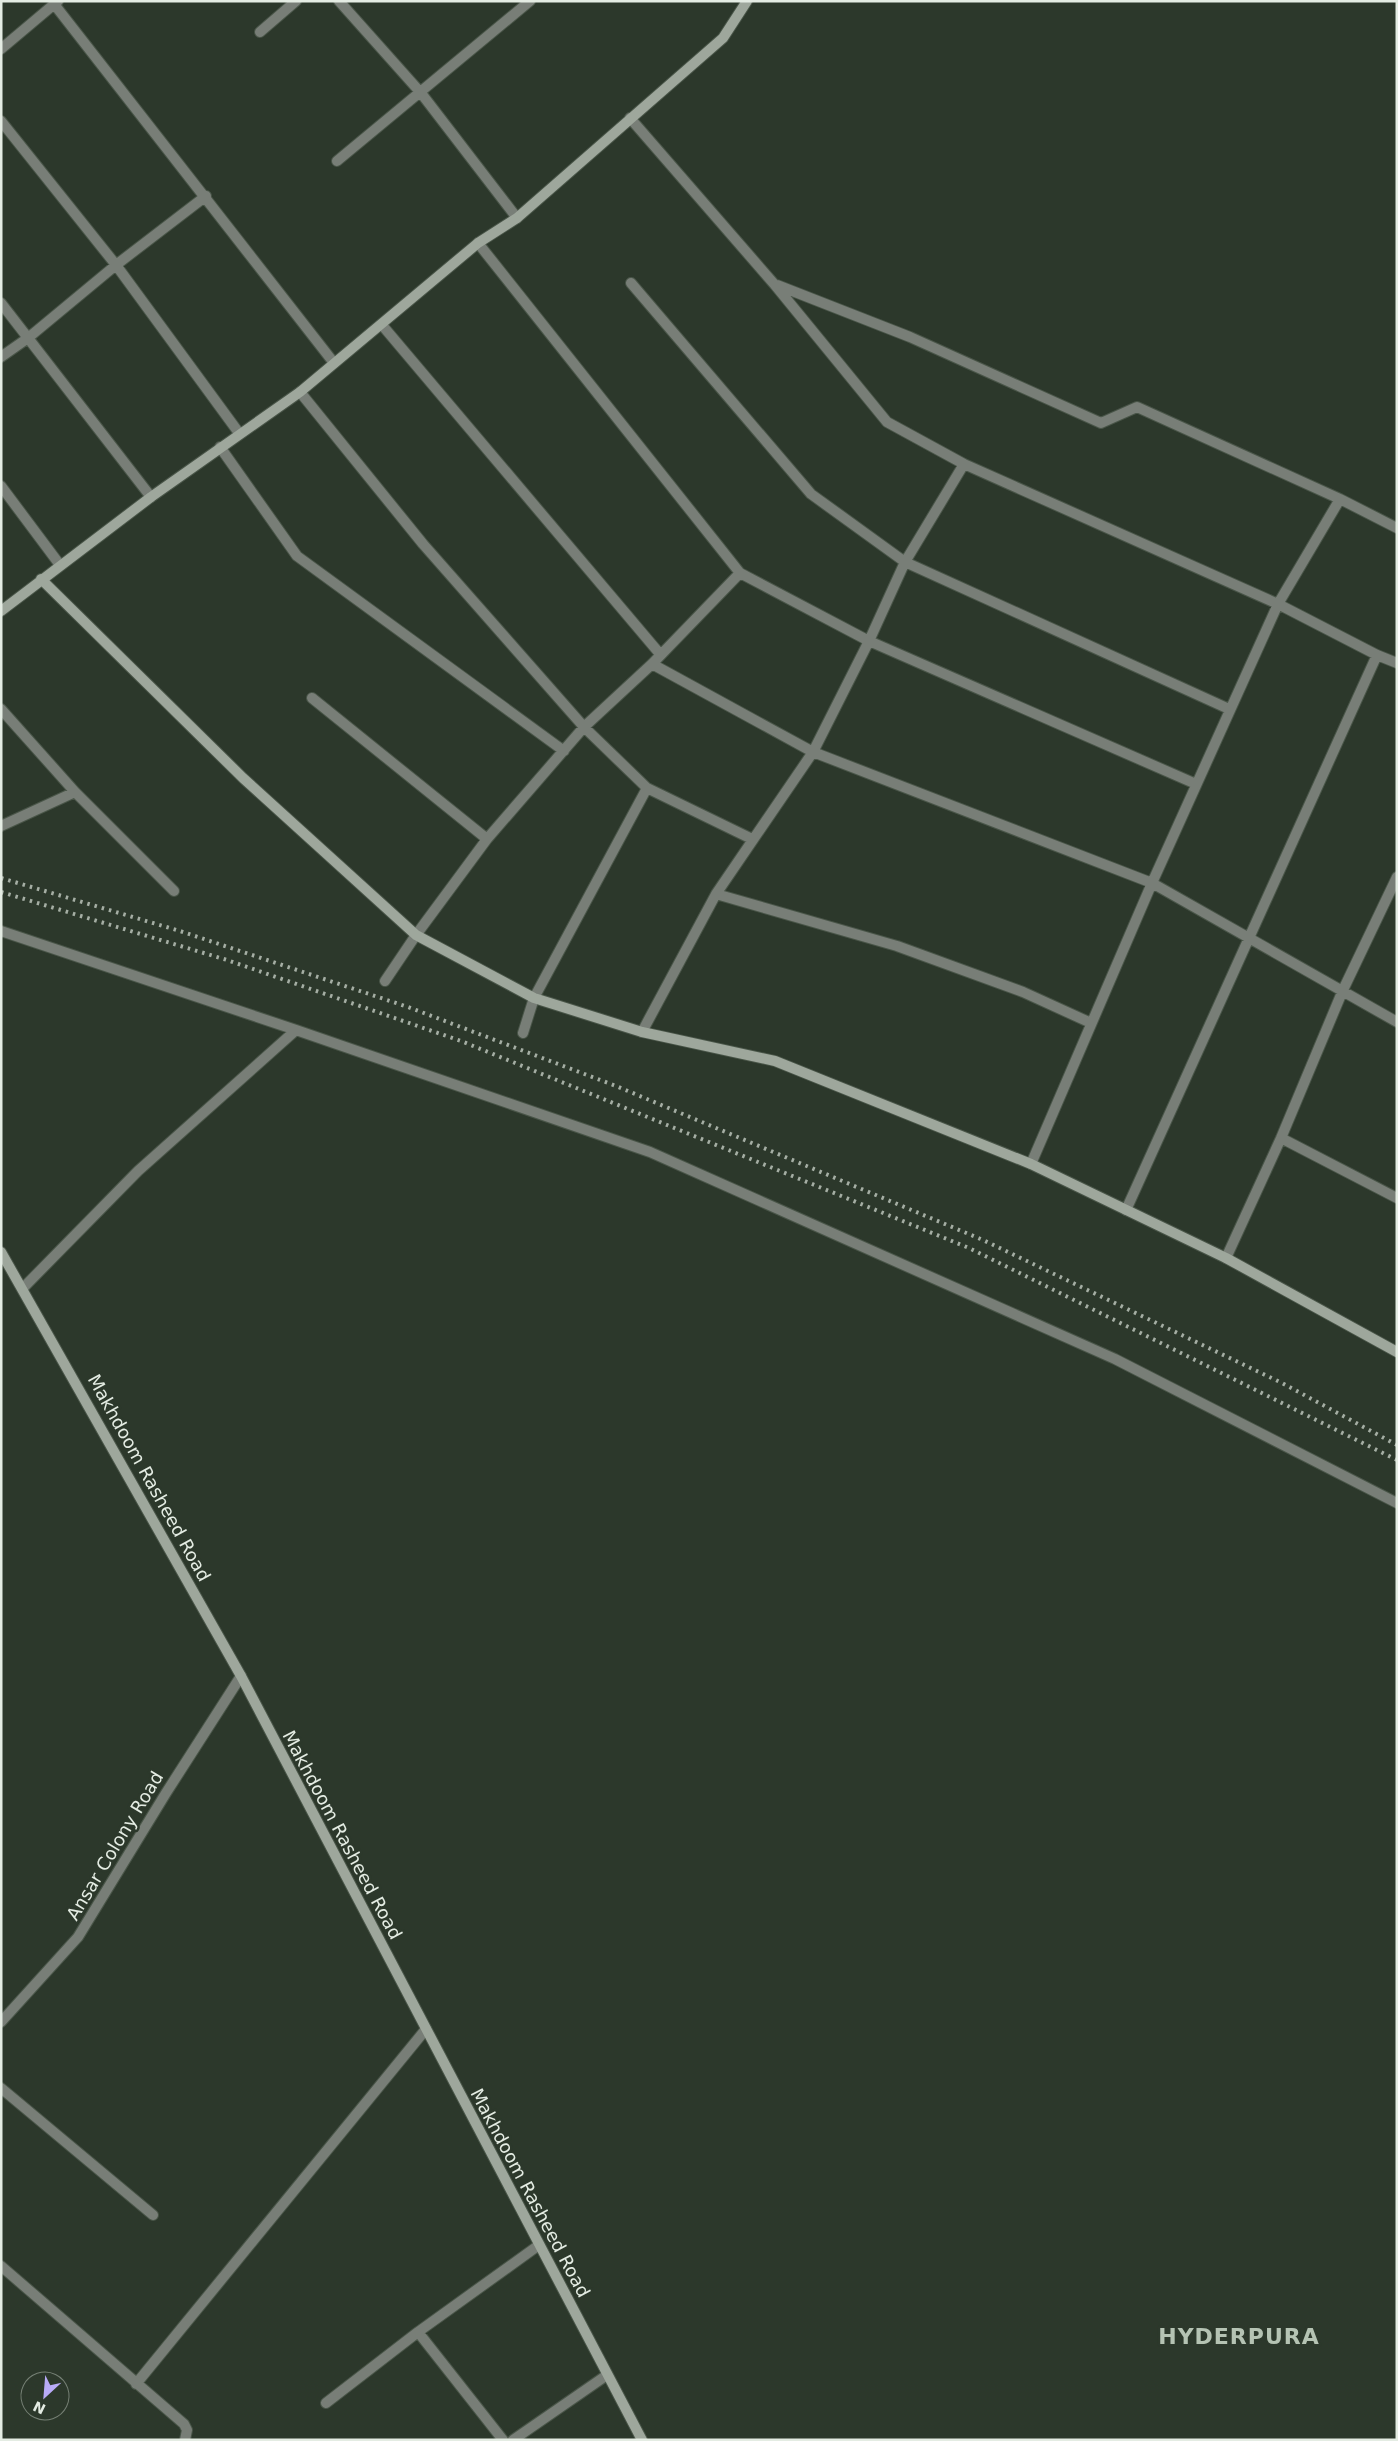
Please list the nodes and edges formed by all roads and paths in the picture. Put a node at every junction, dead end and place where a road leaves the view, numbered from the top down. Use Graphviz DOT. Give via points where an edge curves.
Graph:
graph roads {
  1 [pos="296,1"];
  2 [pos="339,1"];
  3 [pos="530,1"];
  4 [pos="747,1"];
  5 [pos="56,3"];
  6 [pos="260,32"];
  7 [pos="1,48"];
  8 [pos="421,93"];
  9 [pos="630,118"];
  10 [pos="1,121"];
  11 [pos="337,162"];
  12 [pos="206,196"];
  13 [pos="517,218"];
  14 [pos="478,243"];
  15 [pos="116,265"];
  16 [pos="631,283"];
  17 [pos="775,284"];
  18 [pos="1,303"];
  19 [pos="382,325"];
  20 [pos="28,338"];
  21 [pos="1,357"];
  22 [pos="334,363"];
  23 [pos="300,392"];
  24 [pos="239,433"];
  25 [pos="220,447"];
  26 [pos="964,464"];
  27 [pos="1,486"];
  28 [pos="151,497"];
  29 [pos="1340,499"];
  30 [pos="1397,528"];
  31 [pos="905,562"];
  32 [pos="60,565"];
  33 [pos="740,573"];
  34 [pos="41,579"];
  35 [pos="1278,604"];
  36 [pos="1,611"];
  37 [pos="869,641"];
  38 [pos="660,654"];
  39 [pos="1377,655"];
  40 [pos="1397,663"];
  41 [pos="652,664"];
  42 [pos="312,698"];
  43 [pos="1,708"];
  44 [pos="1229,710"];
  45 [pos="584,728"];
  46 [pos="564,751"];
  47 [pos="813,752"];
  48 [pos="1196,784"];
  49 [pos="646,788"];
  50 [pos="75,792"];
  51 [pos="1,826"];
  52 [pos="487,839"];
  53 [pos="752,839"];
  54 [pos="1397,877"];
  55 [pos="1152,884"];
  56 [pos="174,891"];
  57 [pos="716,894"];
  58 [pos="1,931"];
  59 [pos="416,935"];
  60 [pos="1249,940"];
  61 [pos="385,982"];
  62 [pos="1342,990"];
  63 [pos="534,998"];
  64 [pos="1397,1022"];
  65 [pos="1091,1023"];
  66 [pos="296,1030"];
  67 [pos="642,1032"];
  68 [pos="523,1033"];
  69 [pos="1281,1138"];
  70 [pos="1032,1164"];
  71 [pos="1397,1198"];
  72 [pos="1126,1210"];
  73 [pos="1,1252"];
  74 [pos="1226,1258"];
  75 [pos="23,1288"];
  76 [pos="1397,1352"];
  77 [pos="1397,1503"];
  78 [pos="241,1676"];
  79 [pos="1,2022"];
  80 [pos="426,2029"];
  81 [pos="1,2088"];
  82 [pos="153,2215"];
  83 [pos="538,2245"];
  84 [pos="1,2266"];
  85 [pos="418,2332"];
  86 [pos="607,2375"];
  87 [pos="136,2384"];
  88 [pos="326,2403"];
  89 [pos="185,2440"];
  90 [pos="503,2440"];
  91 [pos="514,2440"];
  92 [pos="642,2440"];
  1 -- 6 [label="street"];
  2 -- 8 [label="street"];
  3 -- 8 [label="street"];
  4 -- 9 [label="street" via="723,38"];
  5 -- 7 [label="street"];
  5 -- 12 [label="street"];
  8 -- 11 [label="street"];
  8 -- 13 [label="street"];
  9 -- 13 [label="street"];
  9 -- 17 [label="street"];
  10 -- 15 [label="street"];
  12 -- 15 [label="street"];
  12 -- 22 [label="street"];
  13 -- 14 [label="street"];
  14 -- 19 [label="street"];
  14 -- 33 [label="street"];
  15 -- 20 [label="street"];
  15 -- 24 [label="street"];
  16 -- 31 [label="street" via="811,494"];
  17 -- 26 [label="street" via="886,422"];
  17 -- 29 [label="street" via="910,337 1101,423 1137,406"];
  18 -- 20 [label="street"];
  19 -- 22 [label="street"];
  19 -- 38 [label="street"];
  20 -- 21 [label="street"];
  20 -- 28 [label="street"];
  22 -- 23 [label="street"];
  23 -- 24 [label="street"];
  23 -- 45 [label="street" via="423,544"];
  24 -- 25 [label="street"];
  25 -- 28 [label="street"];
  25 -- 46 [label="street" via="297,556"];
  26 -- 31 [label="street"];
  26 -- 35 [label="street"];
  27 -- 32 [label="street"];
  28 -- 32 [label="street"];
  29 -- 30 [label="street"];
  29 -- 35 [label="street"];
  31 -- 37 [label="street"];
  31 -- 44 [label="street"];
  32 -- 34 [label="street"];
  33 -- 37 [label="street"];
  33 -- 38 [label="street"];
  34 -- 36 [label="street"];
  34 -- 59 [label="street" via="243,778"];
  35 -- 39 [label="street"];
  35 -- 44 [label="street"];
  37 -- 47 [label="street"];
  37 -- 48 [label="street"];
  38 -- 41 [label="street"];
  39 -- 40 [label="street"];
  39 -- 60 [label="street"];
  41 -- 45 [label="street"];
  41 -- 47 [label="street"];
  42 -- 52 [label="street"];
  43 -- 50 [label="street"];
  44 -- 48 [label="street"];
  45 -- 46 [label="street"];
  45 -- 49 [label="street"];
  46 -- 52 [label="street"];
  47 -- 53 [label="street"];
  47 -- 55 [label="street"];
  48 -- 55 [label="street"];
  49 -- 53 [label="street"];
  49 -- 63 [label="street"];
  50 -- 51 [label="street"];
  50 -- 56 [label="street"];
  52 -- 59 [label="street"];
  53 -- 57 [label="street"];
  54 -- 62 [label="street"];
  55 -- 60 [label="street"];
  55 -- 65 [label="street"];
  57 -- 65 [label="street" via="897,946 1023,992"];
  57 -- 67 [label="street"];
  58 -- 66 [label="street"];
  59 -- 61 [label="street"];
  59 -- 63 [label="street"];
  60 -- 62 [label="street"];
  60 -- 72 [label="street"];
  62 -- 64 [label="street"];
  62 -- 69 [label="street"];
  63 -- 67 [label="street"];
  63 -- 68 [label="street"];
  65 -- 70 [label="street"];
  66 -- 75 [label="street" via="138,1171"];
  66 -- 77 [label="street" via="650,1152 1115,1358"];
  67 -- 70 [label="street" via="775,1062"];
  69 -- 71 [label="street"];
  69 -- 74 [label="street"];
  70 -- 72 [label="street"];
  72 -- 74 [label="street"];
  73 -- 75 [label="street, Makhdoom Rasheed Road"];
  74 -- 76 [label="street"];
  75 -- 78 [label="street, Makhdoom Rasheed Road"];
  78 -- 79 [label="street, Ansar Colony Road" via="78,1937"];
  78 -- 80 [label="street, Makhdoom Rasheed Road"];
  80 -- 83 [label="street, Makhdoom Rasheed Road"];
  80 -- 87 [label="street"];
  81 -- 82 [label="street"];
  83 -- 85 [label="street"];
  83 -- 86 [label="street, Makhdoom Rasheed Road"];
  84 -- 87 [label="street"];
  85 -- 88 [label="street"];
  85 -- 90 [label="street"];
  86 -- 91 [label="street"];
  86 -- 92 [label="street, Makhdoom Rasheed Road"];
  87 -- 89 [label="street" via="184,2424 187,2430"];
}
